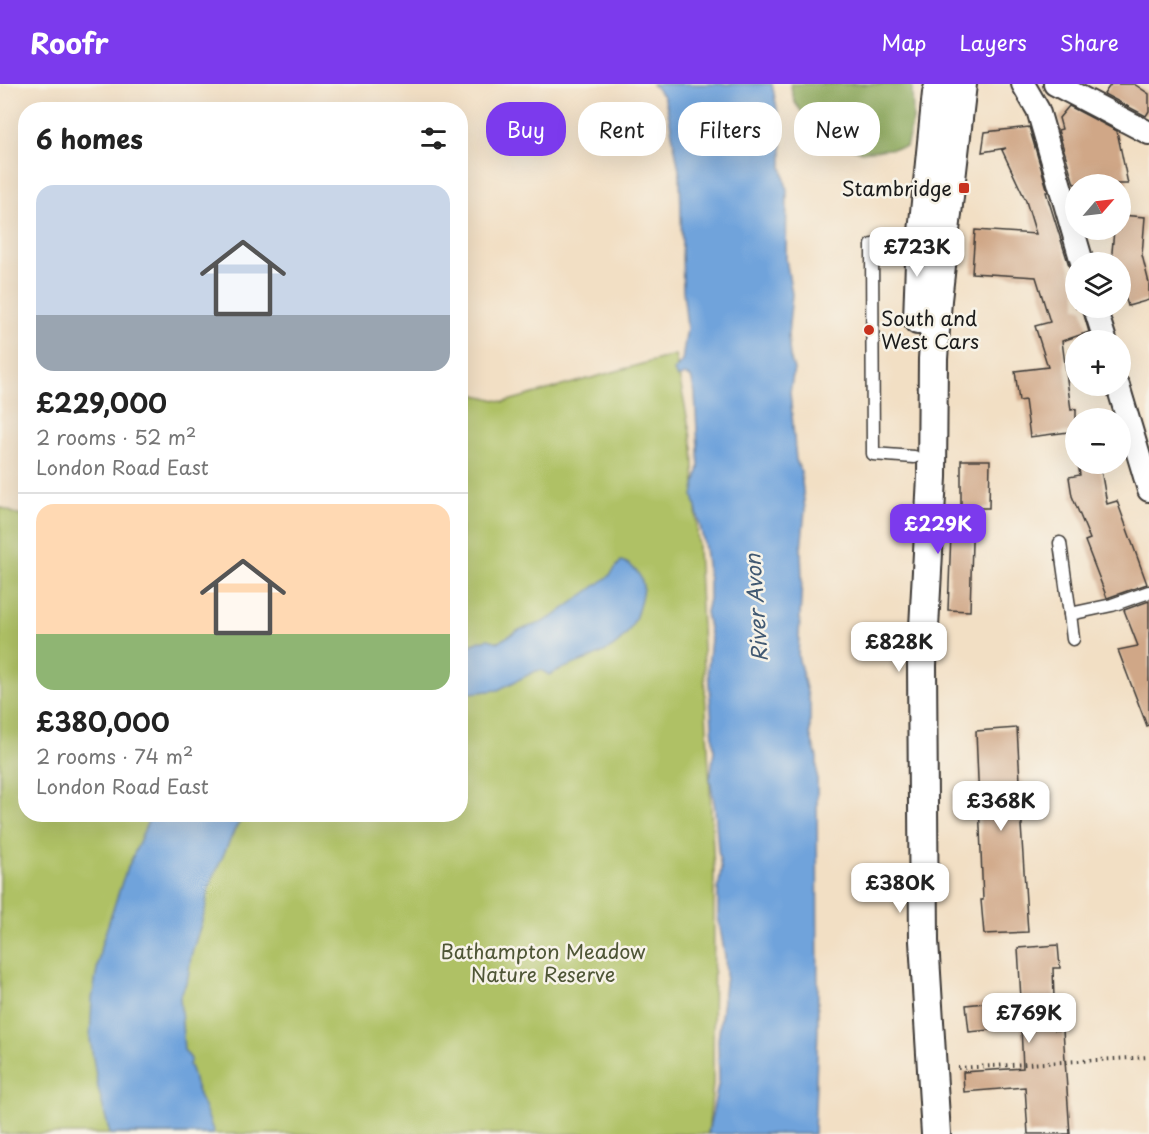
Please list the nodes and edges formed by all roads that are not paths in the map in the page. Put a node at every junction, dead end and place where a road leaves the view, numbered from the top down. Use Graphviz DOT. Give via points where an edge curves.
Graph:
graph roads {
  1 [pos="940,84"];
  2 [pos="962,84"];
  3 [pos="1023,84"];
  4 [pos="1055,84"];
  5 [pos="1147,130"];
  6 [pos="872,245"];
  7 [pos="1079,252"];
  8 [pos="1121,396"];
  9 [pos="914,457"];
  10 [pos="1149,490"];
  11 [pos="1060,543"];
  12 [pos="1149,592"];
  13 [pos="1070,614"];
  14 [pos="1073,639"];
  15 [pos="923,656"];
  16 [pos="936,1134"];
  1 -- 9 [label="street" via="920,262"];
  2 -- 15 [label="street" via="933,359"];
  3 -- 7 [label="street" via="1038,110"];
  4 -- 5 [label="street"];
  6 -- 9 [label="lane" via="873,454"];
  8 -- 10 [label="street"];
  9 -- 15 [label="street" via="915,568"];
  11 -- 13 [label="lane"];
  12 -- 13 [label="lane"];
  13 -- 14 [label="lane"];
  15 -- 16 [label="street" via="924,941"];
}
